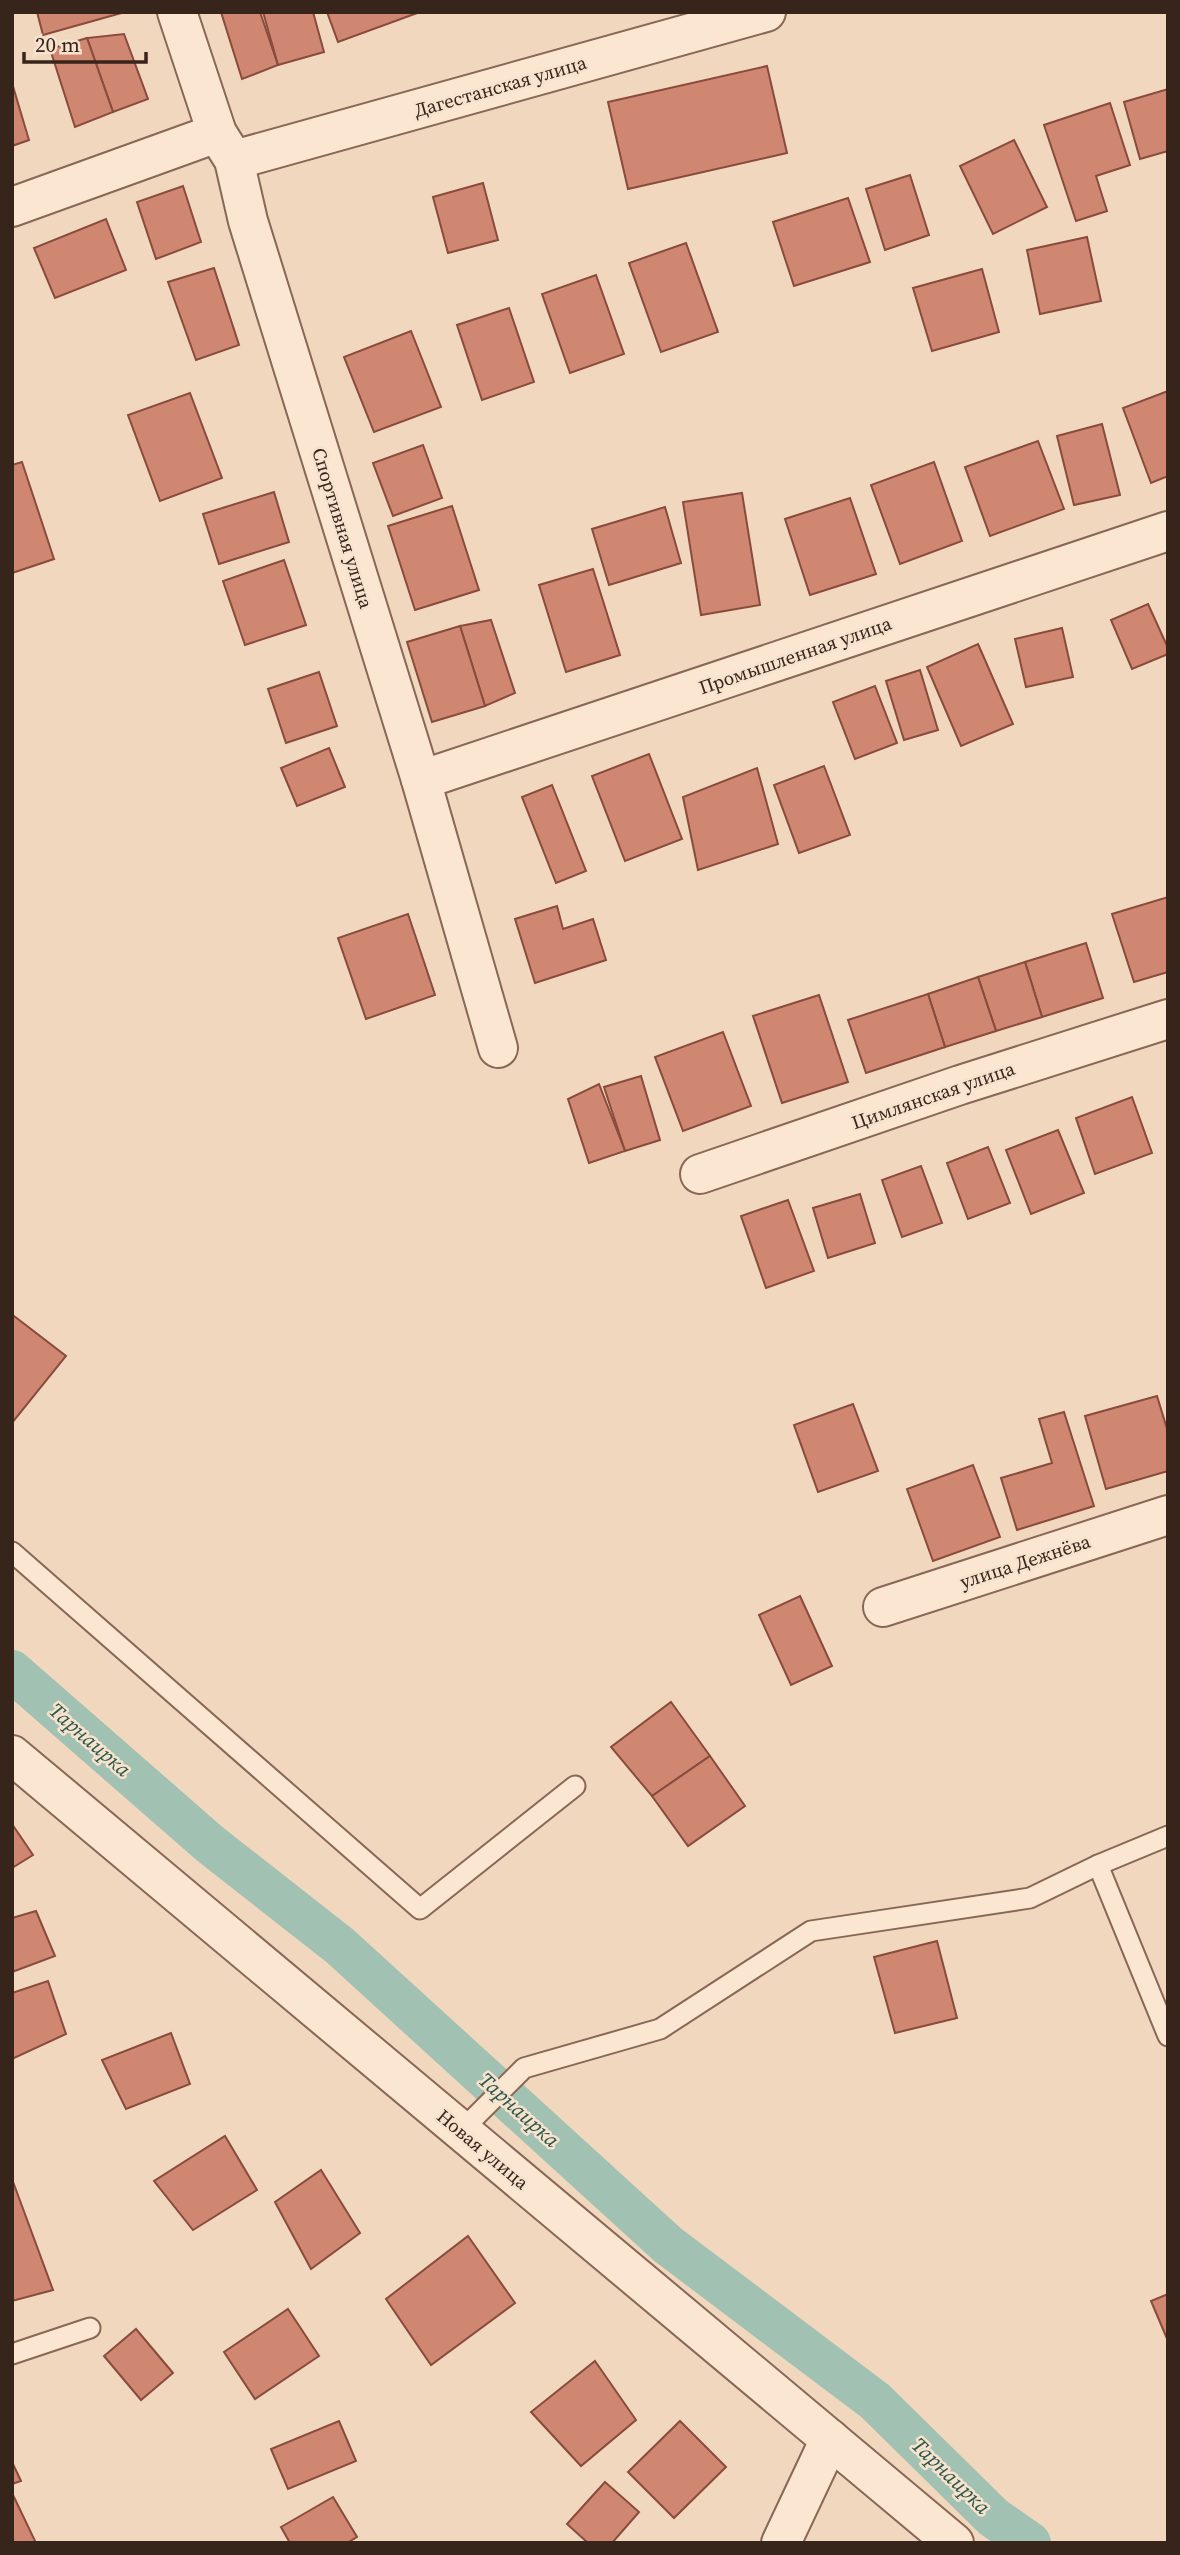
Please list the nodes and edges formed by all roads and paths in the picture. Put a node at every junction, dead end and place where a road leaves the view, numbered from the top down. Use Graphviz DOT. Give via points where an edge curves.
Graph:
graph roads {
  1 [pos="177,12"];
  2 [pos="766,12"];
  3 [pos="225,147"];
  4 [pos="12,207"];
  5 [pos="1168,531"];
  6 [pos="422,780"];
  7 [pos="1168,1019"];
  8 [pos="498,1048"];
  9 [pos="700,1174"];
  10 [pos="1168,1514"];
  11 [pos="12,1552"];
  12 [pos="883,1607"];
  13 [pos="12,1755"];
  14 [pos="575,1786"];
  15 [pos="1168,1836"];
  16 [pos="1098,1865"];
  17 [pos="1168,2036"];
  18 [pos="462,2130"];
  19 [pos="90,2328"];
  20 [pos="12,2354"];
  21 [pos="830,2439"];
  22 [pos="781,2543"];
  23 [pos="954,2543"];
  1 -- 3 [label="street, Спортивная улица"];
  2 -- 3 [label="street, Дагестанская улица"];
  3 -- 4 [label="street, Дагестанская улица"];
  3 -- 6 [label="street, Спортивная улица"];
  5 -- 6 [label="street, Промышленная улица"];
  6 -- 8 [label="street, Спортивная улица"];
  7 -- 9 [label="street, Цимлянская улица"];
  10 -- 12 [label="street, улица Дежнёва"];
  11 -- 14 [label="lane" via="420,1909"];
  13 -- 18 [label="street, Новая улица"];
  15 -- 16 [label="lane"];
  16 -- 17 [label="lane"];
  16 -- 18 [label="lane" via="1030,1898 811,1931 660,2029 524,2068"];
  18 -- 21 [label="street, Новая улица"];
  19 -- 20 [label="lane"];
  21 -- 22 [label="street"];
  21 -- 23 [label="street, Новая улица"];
}
